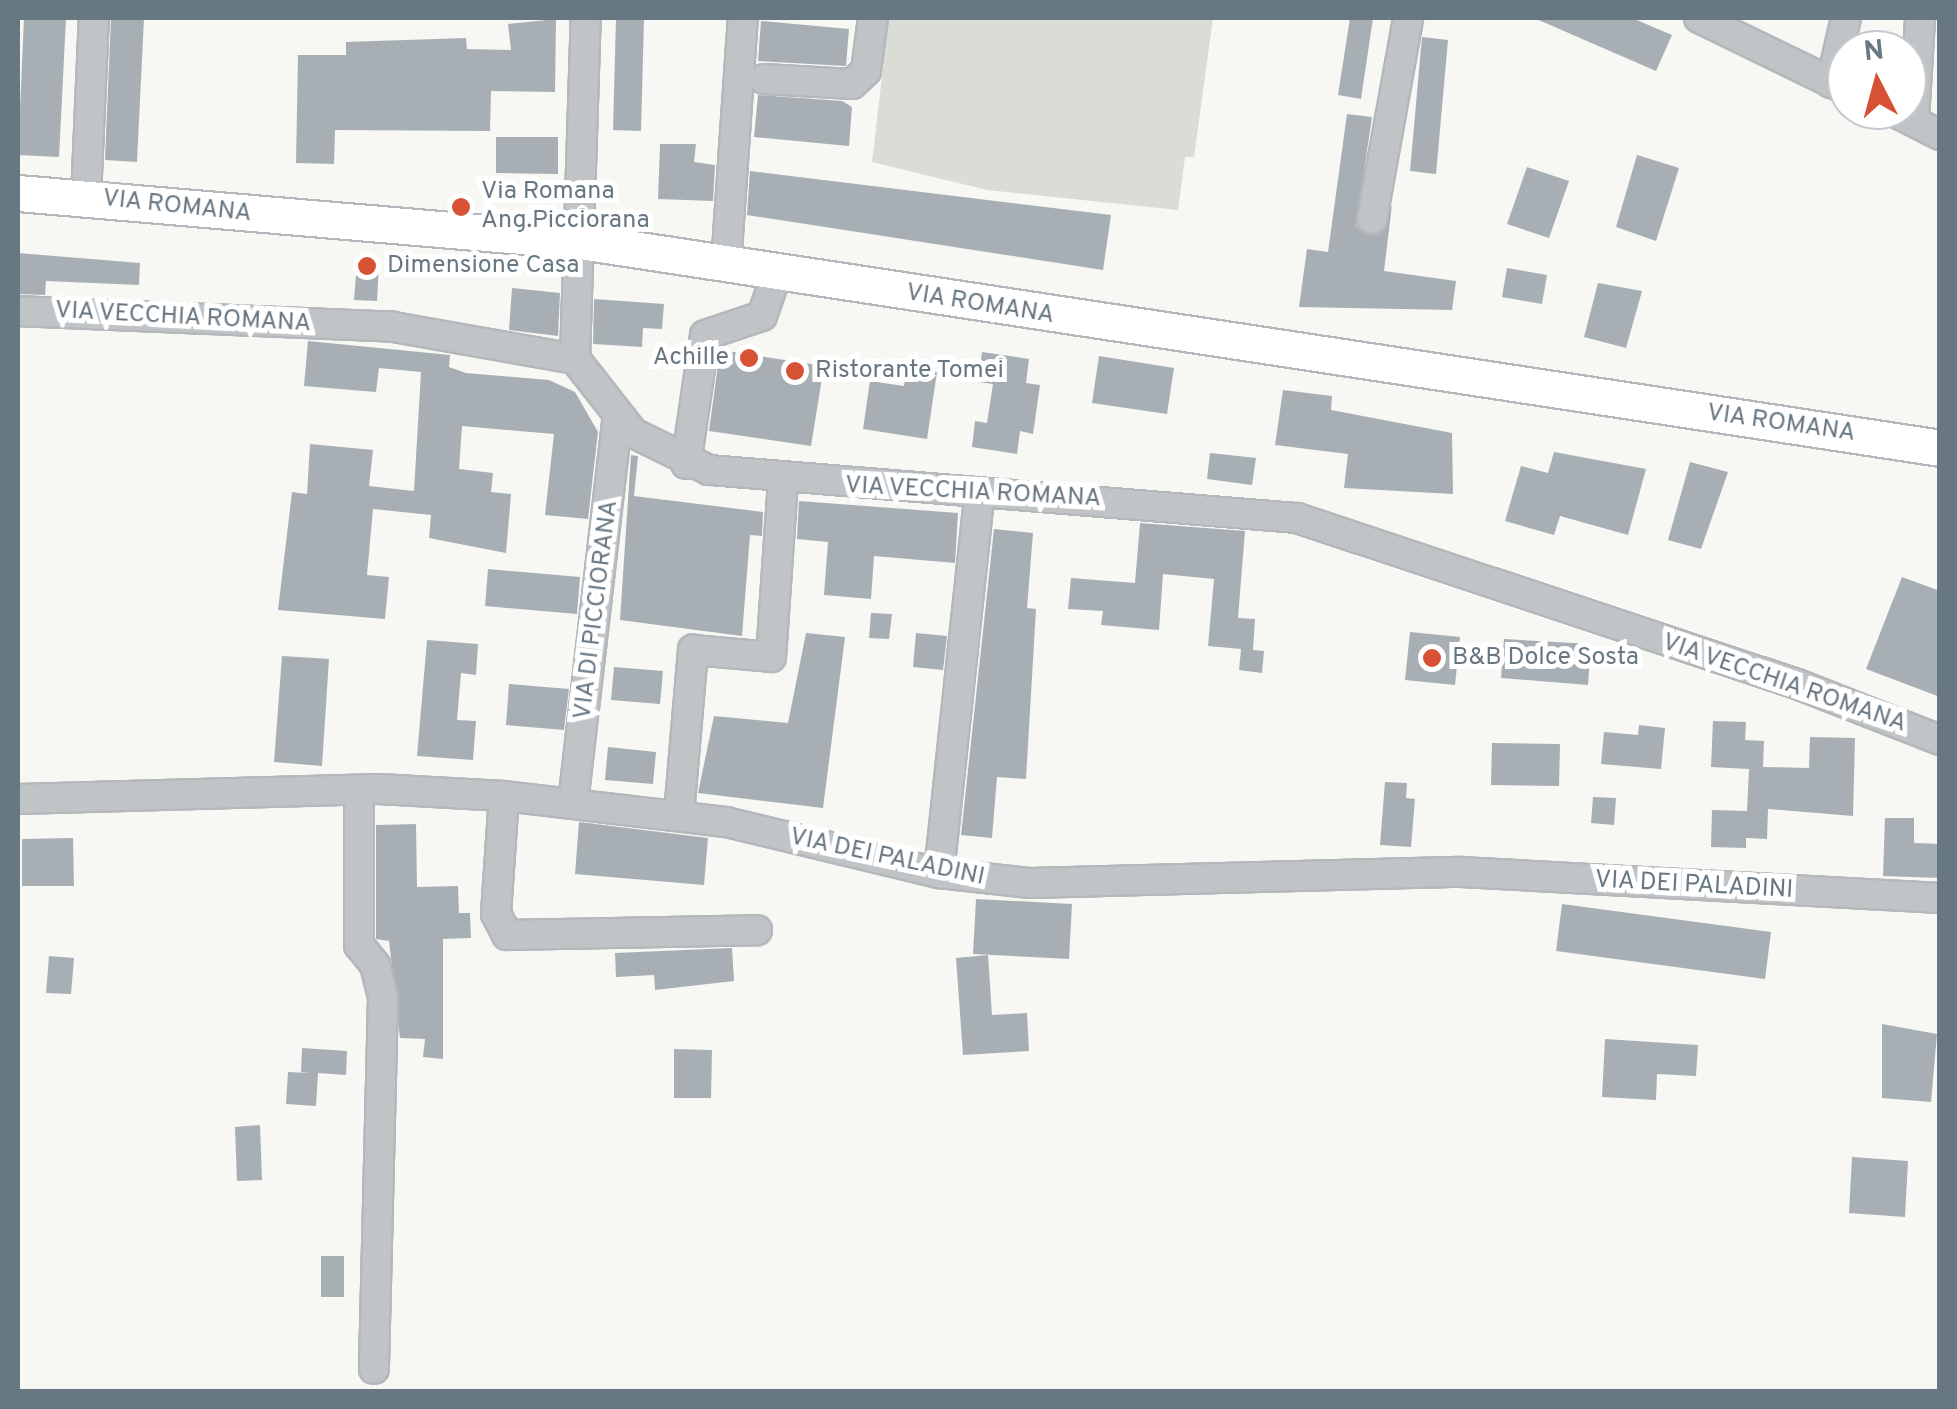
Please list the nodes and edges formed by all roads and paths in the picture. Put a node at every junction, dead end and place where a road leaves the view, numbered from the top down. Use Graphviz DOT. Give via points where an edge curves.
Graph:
graph roads {
  1 [pos="94,18"];
  2 [pos="586,18"];
  3 [pos="744,18"];
  4 [pos="873,18"];
  5 [pos="1408,18"];
  6 [pos="1708,20"];
  7 [pos="764,79"];
  8 [pos="1827,81"];
  9 [pos="18,193"];
  10 [pos="86,198"];
  11 [pos="1372,219"];
  12 [pos="580,242"];
  13 [pos="726,265"];
  14 [pos="777,273"];
  15 [pos="18,310"];
  16 [pos="575,360"];
  17 [pos="618,417"];
  18 [pos="1940,448"];
  19 [pos="686,464"];
  20 [pos="784,482"];
  21 [pos="980,492"];
  22 [pos="1940,740"];
  23 [pos="358,790"];
  24 [pos="504,796"];
  25 [pos="18,799"];
  26 [pos="573,803"];
  27 [pos="679,814"];
  28 [pos="940,873"];
  29 [pos="1940,898"];
  30 [pos="757,930"];
  31 [pos="374,1369"];
  1 -- 10 [label="street"];
  2 -- 12 [label="street"];
  3 -- 13 [label="street"];
  4 -- 7 [label="street" via="866,71 852,84"];
  5 -- 11 [label="street"];
  6 -- 8 [label="street"];
  9 -- 10 [label="main road, VIA ROMANA"];
  10 -- 12 [label="main road, VIA ROMANA"];
  12 -- 13 [label="main road, VIA ROMANA"];
  12 -- 16 [label="street"];
  13 -- 14 [label="main road, VIA ROMANA"];
  14 -- 18 [label="main road, VIA ROMANA"];
  14 -- 19 [label="street" via="762,316 705,335"];
  15 -- 16 [label="street, VIA VECCHIA ROMANA" via="394,327"];
  16 -- 17 [label="street, VIA VECCHIA ROMANA"];
  17 -- 19 [label="street, VIA VECCHIA ROMANA"];
  17 -- 26 [label="street, VIA DI PICCIORANA"];
  19 -- 20 [label="street, VIA VECCHIA ROMANA"];
  20 -- 21 [label="street, VIA VECCHIA ROMANA"];
  20 -- 27 [label="street" via="772,657 693,650"];
  21 -- 22 [label="street, VIA VECCHIA ROMANA" via="1297,518 1797,684"];
  21 -- 28 [label="street"];
  23 -- 24 [label="street, VIA DEI PALADINI"];
  23 -- 25 [label="street, VIA DEI PALADINI"];
  23 -- 31 [label="street" via="358,945 383,980"];
  24 -- 26 [label="street, VIA DEI PALADINI"];
  24 -- 30 [label="street" via="496,914 507,934"];
  26 -- 27 [label="street, VIA DEI PALADINI"];
  27 -- 28 [label="street, VIA DEI PALADINI"];
  28 -- 29 [label="street, VIA DEI PALADINI" via="1111,883 1461,872"];
}
